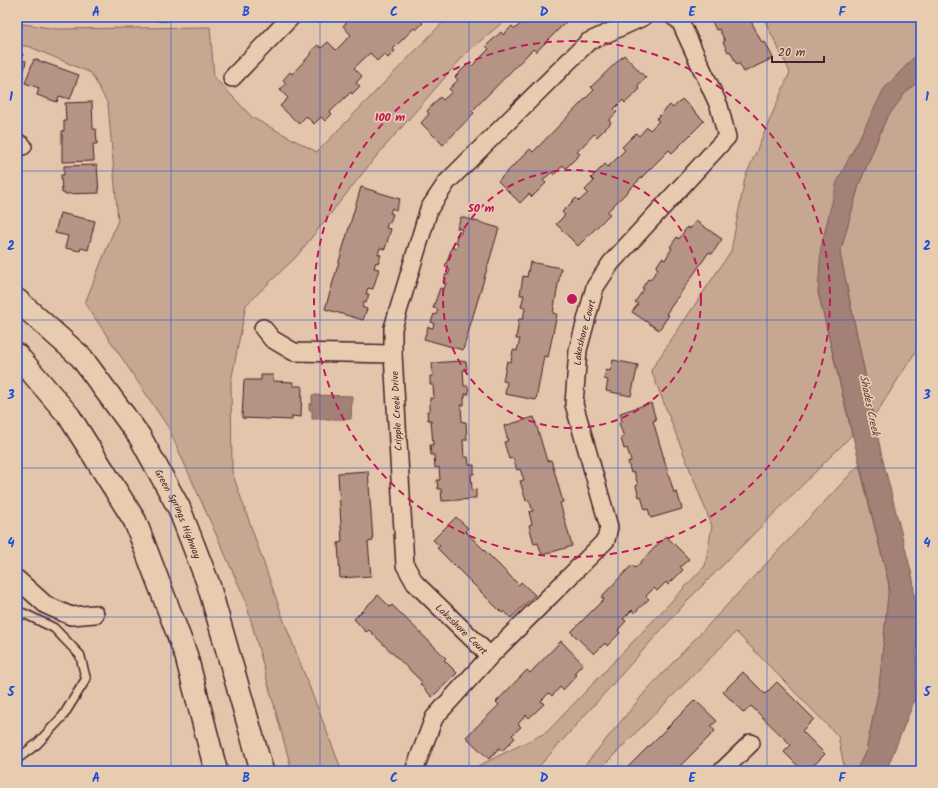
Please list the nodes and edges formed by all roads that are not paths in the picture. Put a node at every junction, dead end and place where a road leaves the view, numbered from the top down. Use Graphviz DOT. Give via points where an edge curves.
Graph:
graph roads {
  1 [pos="643,17"];
  2 [pos="674,17"];
  3 [pos="284,19"];
  4 [pos="232,78"];
  5 [pos="17,300"];
  6 [pos="263,328"];
  7 [pos="393,354"];
  8 [pos="17,355"];
  9 [pos="400,468"];
  10 [pos="17,579"];
  11 [pos="17,613"];
  12 [pos="95,614"];
  13 [pos="490,656"];
  14 [pos="751,743"];
  15 [pos="17,759"];
  16 [pos="216,771"];
  17 [pos="262,771"];
  18 [pos="414,771"];
  19 [pos="722,771"];
  1 -- 7 [label="street" via="588,42 447,182 429,209 393,328"];
  2 -- 13 [label="street, Lakeshore Court" via="680,21 719,106 727,137 611,262 595,287 578,350 574,404 609,528 606,540"];
  3 -- 4 [label="street"];
  5 -- 17 [label="main road, Green Springs Highway" via="80,357 140,437 179,508 208,583"];
  6 -- 7 [label="street" via="272,339 294,352"];
  7 -- 9 [label="street, Cripple Creek Drive"];
  8 -- 16 [label="main road" via="70,416 135,521 186,655"];
  9 -- 13 [label="street, Lakeshore Court" via="405,565 415,583"];
  10 -- 12 [label="street" via="46,605 71,616"];
  11 -- 15 [label="lane" via="23,613 54,628 80,655 86,679 63,716 37,744"];
  13 -- 18 [label="street, Lakeshore Court" via="434,718"];
  14 -- 19 [label="street"];
}
